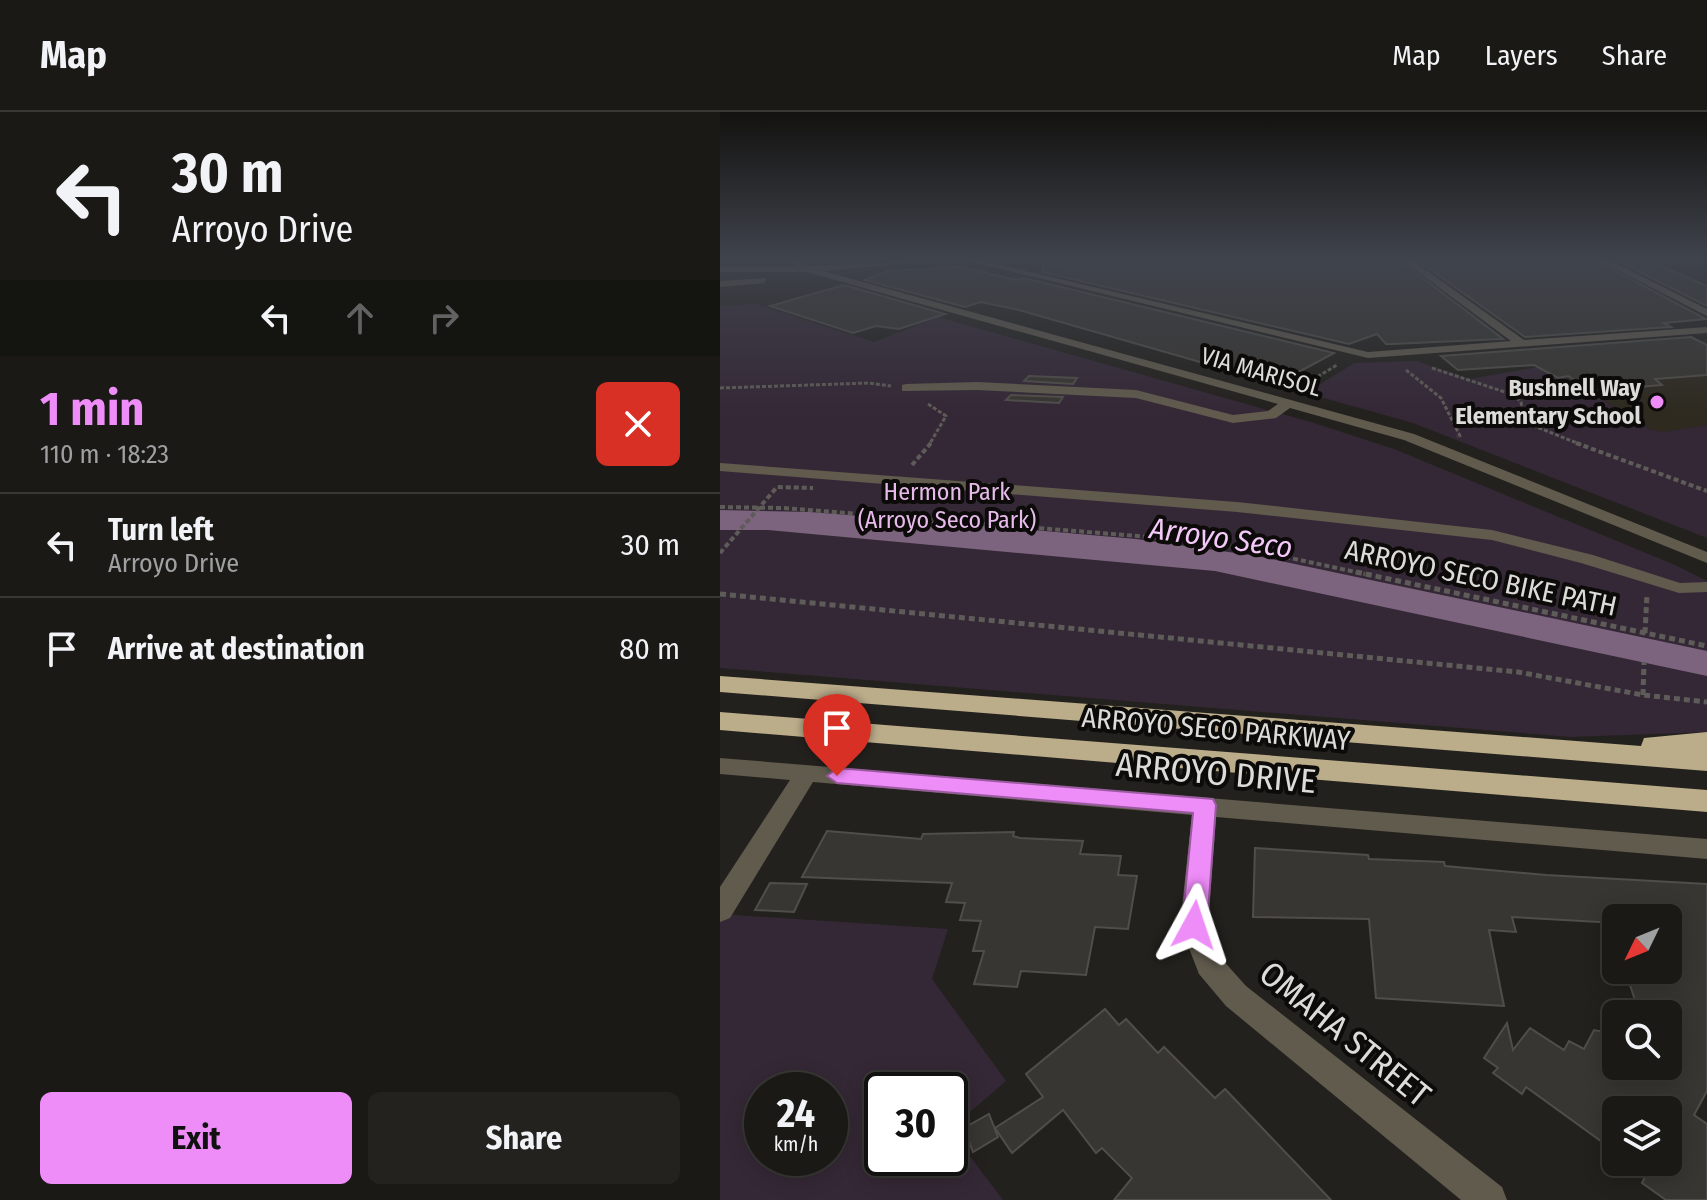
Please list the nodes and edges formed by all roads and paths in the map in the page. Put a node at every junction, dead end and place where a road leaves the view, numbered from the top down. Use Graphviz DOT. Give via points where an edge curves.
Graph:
graph roads {
  1 [pos="958,311"];
  2 [pos="1180,311"];
  3 [pos="1476,311"];
  4 [pos="1707,330"];
  5 [pos="1522,344"];
  6 [pos="1348,351"];
  7 [pos="1395,364"];
  8 [pos="1428,367"];
  9 [pos="720,388"];
  10 [pos="906,388"];
  11 [pos="1284,401"];
  12 [pos="1439,449"];
  13 [pos="720,467"];
  14 [pos="896,480"];
  15 [pos="813,488"];
  16 [pos="1707,491"];
  17 [pos="720,507"];
  18 [pos="720,553"];
  19 [pos="1707,558"];
  20 [pos="1707,568"];
  21 [pos="1656,580"];
  22 [pos="1707,587"];
  23 [pos="720,594"];
  24 [pos="1646,609"];
  25 [pos="1645,633"];
  26 [pos="1707,646"];
  27 [pos="1644,662"];
  28 [pos="720,684"];
  29 [pos="1643,695"];
  30 [pos="1707,702"];
  31 [pos="720,721"];
  32 [pos="1707,742"];
  33 [pos="1601,752"];
  34 [pos="1707,761"];
  35 [pos="720,766"];
  36 [pos="807,773"];
  37 [pos="1707,801"];
  38 [pos="1205,805"];
  39 [pos="1707,849"];
  40 [pos="720,910"];
  41 [pos="1489,1200"];
  1 -- 11 [label="street, VIA MARISOL"];
  2 -- 6 [label="street"];
  3 -- 5 [label="street"];
  4 -- 5 [label="street"];
  5 -- 6 [label="street" via="1387,355"];
  6 -- 11 [label="path" via="1338,358 1347,360"];
  7 -- 12 [label="path" via="1441,398 1460,436"];
  8 -- 16 [label="path" via="1514,395 1521,402 1524,422"];
  9 -- 10 [label="path" via="869,383"];
  10 -- 11 [label="street" via="1136,394 1233,419 1271,415"];
  10 -- 14 [label="path" via="946,416 924,454"];
  11 -- 12 [label="street, VIA MARISOL"];
  12 -- 19 [label="street, VIA MARISOL"];
  13 -- 14 [label="street"];
  14 -- 21 [label="street" via="1237,507 1492,535"];
  15 -- 18 [label="path, bridge" via="777,487"];
  17 -- 25 [label="path, ARROYO SECO BIKE PATH" via="1176,539 1253,550"];
  20 -- 21 [label="street"];
  21 -- 22 [label="street" via="1679,588"];
  23 -- 29 [label="path" via="1518,672"];
  24 -- 25 [label="path"];
  25 -- 26 [label="path, ARROYO SECO BIKE PATH"];
  27 -- 29 [label="path"];
  28 -- 33 [label="highway, ARROYO SECO PARKWAY"];
  29 -- 30 [label="path"];
  31 -- 37 [label="highway, ARROYO SECO PARKWAY"];
  32 -- 33 [label="highway"];
  33 -- 34 [label="highway, ARROYO SECO PARKWAY"];
  35 -- 36 [label="street, ARROYO DRIVE"];
  36 -- 38 [label="street, ARROYO DRIVE"];
  36 -- 40 [label="street"];
  38 -- 39 [label="street, ARROYO DRIVE"];
  38 -- 41 [label="street, OMAHA STREET" via="1194,925 1209,965 1236,996"];
}
